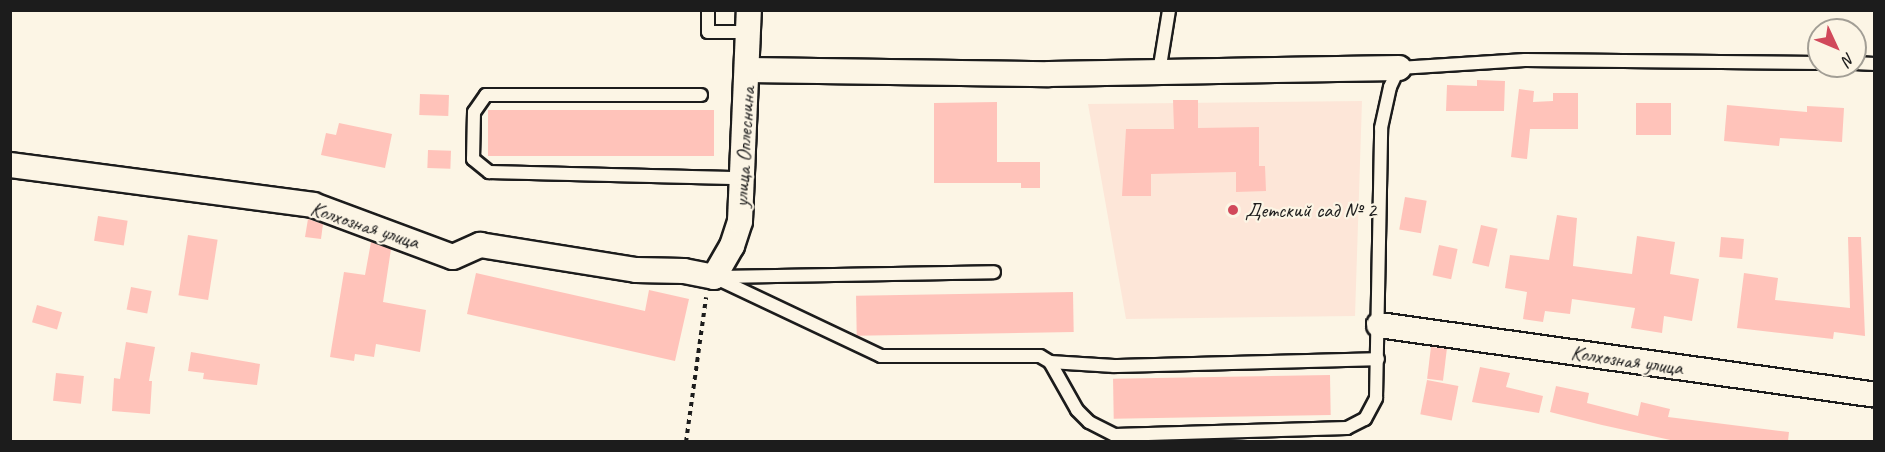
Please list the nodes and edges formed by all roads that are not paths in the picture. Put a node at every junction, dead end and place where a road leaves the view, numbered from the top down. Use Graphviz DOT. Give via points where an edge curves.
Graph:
graph roads {
  1 [pos="708,10"];
  2 [pos="1169,10"];
  3 [pos="749,21"];
  4 [pos="1807,63"];
  5 [pos="1399,68"];
  6 [pos="748,70"];
  7 [pos="1159,72"];
  8 [pos="701,95"];
  9 [pos="10,165"];
  10 [pos="742,178"];
  11 [pos="994,272"];
  12 [pos="714,277"];
  13 [pos="1379,325"];
  14 [pos="1378,359"];
  15 [pos="1050,362"];
  16 [pos="1875,395"];
  1 -- 3 [label="lane" via="708,32"];
  2 -- 7 [label="lane"];
  3 -- 6 [label="street, улица Оплеснина"];
  4 -- 5 [label="lane" via="1525,60"];
  5 -- 7 [label="street"];
  5 -- 13 [label="lane" via="1390,87 1382,128"];
  6 -- 7 [label="street"];
  6 -- 10 [label="street, улица Оплеснина"];
  8 -- 10 [label="lane" via="486,95 474,112 473,159 489,172"];
  9 -- 12 [label="street, Колхозная улица" via="313,205 453,257 480,245 636,270 684,271"];
  10 -- 12 [label="street, улица Оплеснина" via="740,221 732,246"];
  11 -- 12 [label="lane"];
  12 -- 15 [label="lane" via="881,356 1026,354"];
  13 -- 14 [label="lane"];
  13 -- 16 [label="street, Колхозная улица"];
  14 -- 15 [label="lane" via="1114,366"];
  14 -- 15 [label="lane" via="1378,389 1372,410 1357,425 1130,436 1115,435 1089,422 1068,398"];
}
